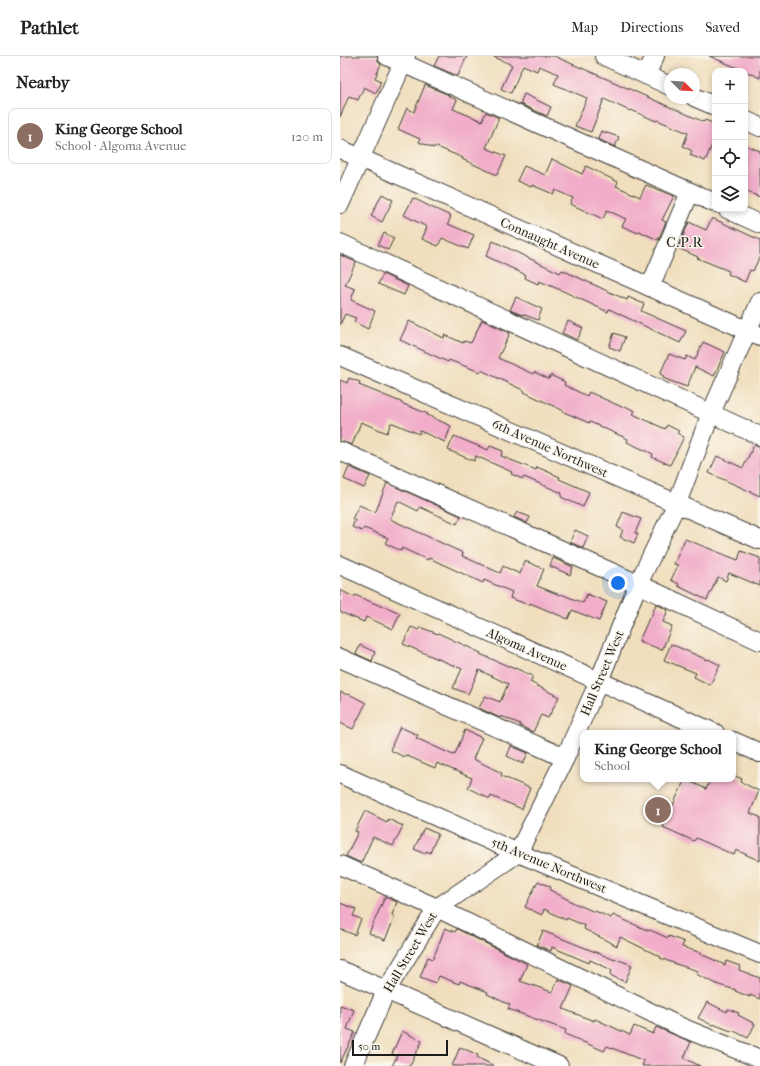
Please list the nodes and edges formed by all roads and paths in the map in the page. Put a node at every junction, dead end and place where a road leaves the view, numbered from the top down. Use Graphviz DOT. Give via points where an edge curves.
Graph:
graph roads {
  1 [pos="604,56"];
  2 [pos="655,56"];
  3 [pos="398,58"];
  4 [pos="646,75"];
  5 [pos="664,83"];
  6 [pos="700,100"];
  7 [pos="712,105"];
  8 [pos="340,149"];
  9 [pos="360,158"];
  10 [pos="690,192"];
  11 [pos="712,202"];
  12 [pos="340,204"];
  13 [pos="734,212"];
  14 [pos="760,224"];
  15 [pos="340,243"];
  16 [pos="650,288"];
  17 [pos="760,302"];
  18 [pos="754,334"];
  19 [pos="340,356"];
  20 [pos="711,413"];
  21 [pos="760,436"];
  22 [pos="340,452"];
  23 [pos="677,503"];
  24 [pos="760,540"];
  25 [pos="340,565"];
  26 [pos="638,584"];
  27 [pos="760,641"];
  28 [pos="340,658"];
  29 [pos="599,681"];
  30 [pos="708,730"];
  31 [pos="736,742"];
  32 [pos="760,753"];
  33 [pos="565,758"];
  34 [pos="340,774"];
  35 [pos="518,853"];
  36 [pos="340,865"];
  37 [pos="437,908"];
  38 [pos="760,954"];
  39 [pos="340,970"];
  40 [pos="386,991"];
  41 [pos="760,1059"];
  42 [pos="353,1066"];
  43 [pos="559,1066"];
  1 -- 4 [label="street"];
  2 -- 4 [label="street"];
  3 -- 9 [label="street"];
  3 -- 10 [label="street"];
  4 -- 5 [label="street"];
  6 -- 7 [label="street"];
  8 -- 9 [label="street, Connaught Avenue"];
  9 -- 12 [label="street"];
  9 -- 16 [label="street, Connaught Avenue"];
  10 -- 11 [label="street"];
  10 -- 16 [label="street"];
  13 -- 14 [label="street"];
  15 -- 20 [label="street"];
  16 -- 18 [label="street, Connaught Avenue"];
  17 -- 18 [label="street, Hall Street West"];
  18 -- 20 [label="street, Hall Street West"];
  19 -- 23 [label="street, 6th Avenue Northwest"];
  20 -- 21 [label="street"];
  20 -- 23 [label="street, Hall Street West"];
  22 -- 26 [label="street"];
  23 -- 24 [label="street, 6th Avenue Northwest"];
  23 -- 26 [label="street, Hall Street West"];
  25 -- 29 [label="street, Algoma Avenue"];
  26 -- 27 [label="street"];
  26 -- 29 [label="street, Hall Street West"];
  28 -- 33 [label="street"];
  29 -- 30 [label="street, Algoma Avenue"];
  29 -- 33 [label="street, Hall Street West"];
  31 -- 32 [label="street"];
  33 -- 35 [label="street, Hall Street West"];
  34 -- 35 [label="street, 5th Avenue Northwest"];
  35 -- 37 [label="street, Hall Street West"];
  35 -- 38 [label="street, 5th Avenue Northwest"];
  36 -- 37 [label="street"];
  37 -- 40 [label="street, Hall Street West"];
  37 -- 41 [label="street" via="681,1027"];
  39 -- 40 [label="street"];
  40 -- 42 [label="street, Hall Street West"];
  40 -- 43 [label="street"];
}
